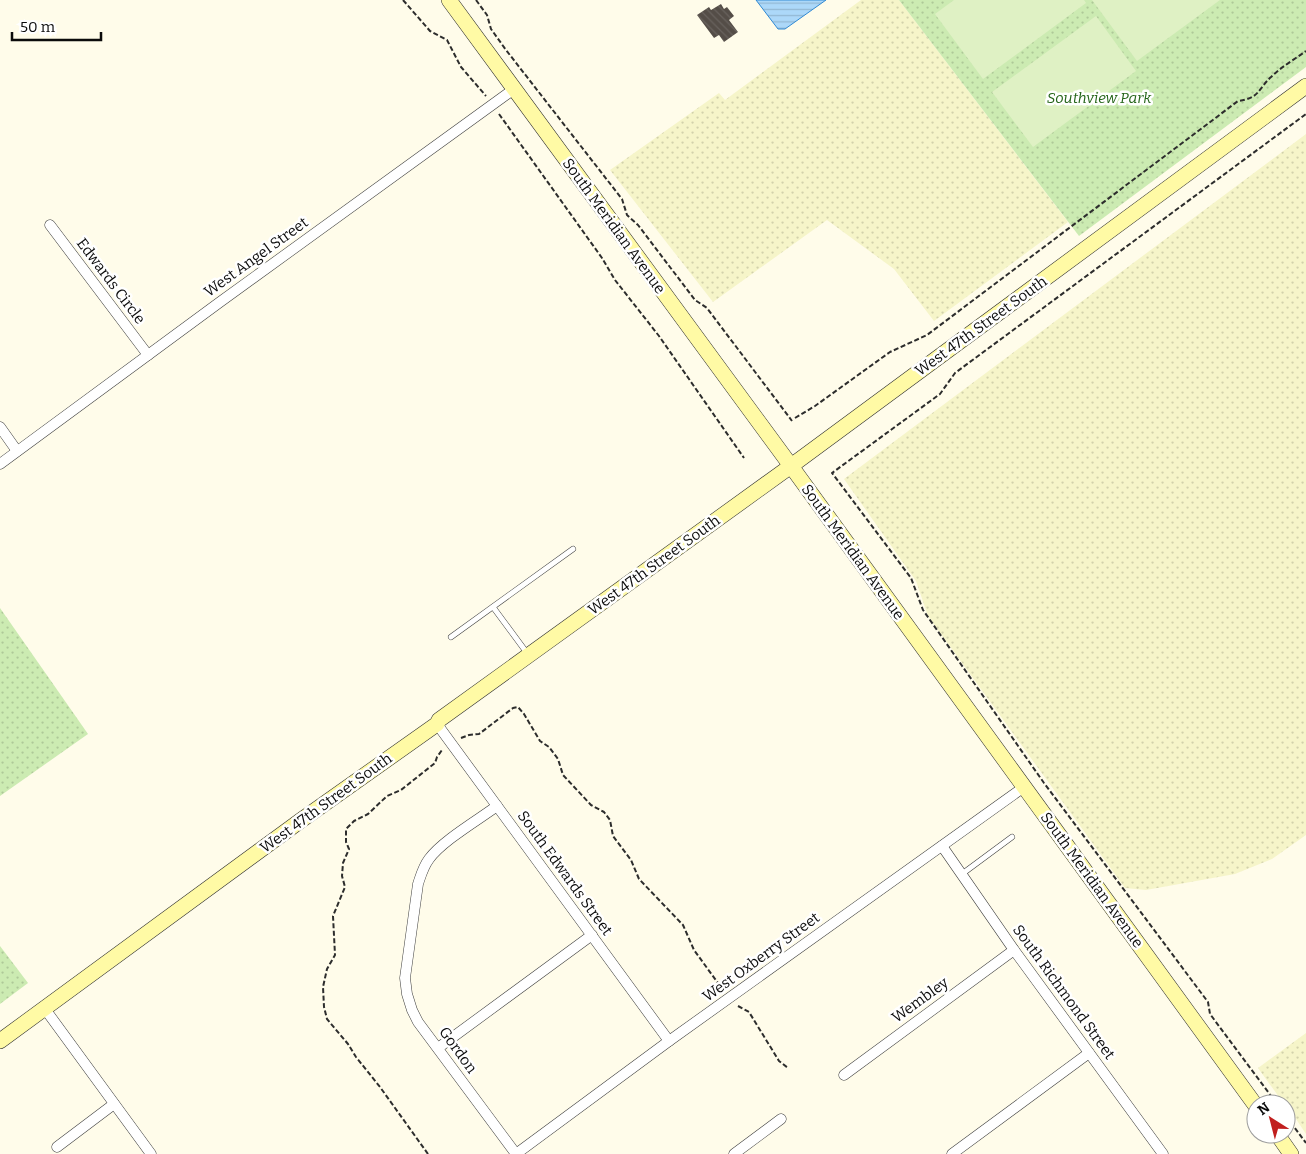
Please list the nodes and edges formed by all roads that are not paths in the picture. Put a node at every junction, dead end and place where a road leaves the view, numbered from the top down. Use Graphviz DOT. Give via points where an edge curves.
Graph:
graph roads {
  1 [pos="448,0"];
  2 [pos="1306,86"];
  3 [pos="514,89"];
  4 [pos="50,225"];
  5 [pos="148,355"];
  6 [pos="0,427"];
  7 [pos="17,452"];
  8 [pos="0,464"];
  9 [pos="791,466"];
  10 [pos="573,549"];
  11 [pos="493,607"];
  12 [pos="451,637"];
  13 [pos="529,656"];
  14 [pos="437,724"];
  15 [pos="1024,787"];
  16 [pos="498,806"];
  17 [pos="1012,837"];
  18 [pos="942,846"];
  19 [pos="962,874"];
  20 [pos="592,934"];
  21 [pos="1014,950"];
  22 [pos="45,1008"];
  23 [pos="0,1041"];
  24 [pos="670,1041"];
  25 [pos="438,1048"];
  26 [pos="1089,1053"];
  27 [pos="844,1074"];
  28 [pos="1247,1094"];
  29 [pos="114,1104"];
  30 [pos="781,1119"];
  31 [pos="57,1147"];
  32 [pos="151,1154"];
  33 [pos="516,1154"];
  34 [pos="734,1154"];
  35 [pos="952,1154"];
  36 [pos="1163,1154"];
  1 -- 3 [label="street, South Meridian Avenue"];
  2 -- 9 [label="street, West 47th Street South"];
  3 -- 5 [label="street, West Angel Street"];
  3 -- 9 [label="street, South Meridian Avenue"];
  4 -- 5 [label="street, Edwards Circle"];
  5 -- 7 [label="street, West Angel Street"];
  6 -- 7 [label="street"];
  7 -- 8 [label="street, West Angel Street"];
  9 -- 13 [label="street, West 47th Street South"];
  9 -- 15 [label="street, South Meridian Avenue"];
  10 -- 11 [label="lane"];
  11 -- 12 [label="lane"];
  11 -- 13 [label="lane"];
  13 -- 14 [label="street, West 47th Street South"];
  14 -- 16 [label="street, South Edwards Street"];
  14 -- 22 [label="street, West 47th Street South"];
  15 -- 18 [label="street, West Oxberry Street"];
  15 -- 28 [label="street, South Meridian Avenue"];
  16 -- 20 [label="street, South Edwards Street"];
  16 -- 25 [label="street, Gordon" via="438,849 422,871 418,884 405,978 412,1010"];
  17 -- 19 [label="lane"];
  18 -- 19 [label="street, South Richmond Street"];
  18 -- 24 [label="street, West Oxberry Street"];
  19 -- 21 [label="street, South Richmond Street"];
  20 -- 24 [label="street, South Edwards Street"];
  20 -- 25 [label="street"];
  21 -- 26 [label="street, South Richmond Street"];
  21 -- 27 [label="street, Wembley"];
  22 -- 23 [label="street, West 47th Street South"];
  22 -- 29 [label="street"];
  24 -- 33 [label="street, West Oxberry Street"];
  25 -- 33 [label="street, Gordon"];
  26 -- 35 [label="street"];
  26 -- 36 [label="street, South Richmond Street"];
  29 -- 31 [label="street"];
  29 -- 32 [label="street"];
  30 -- 34 [label="street"];
}
